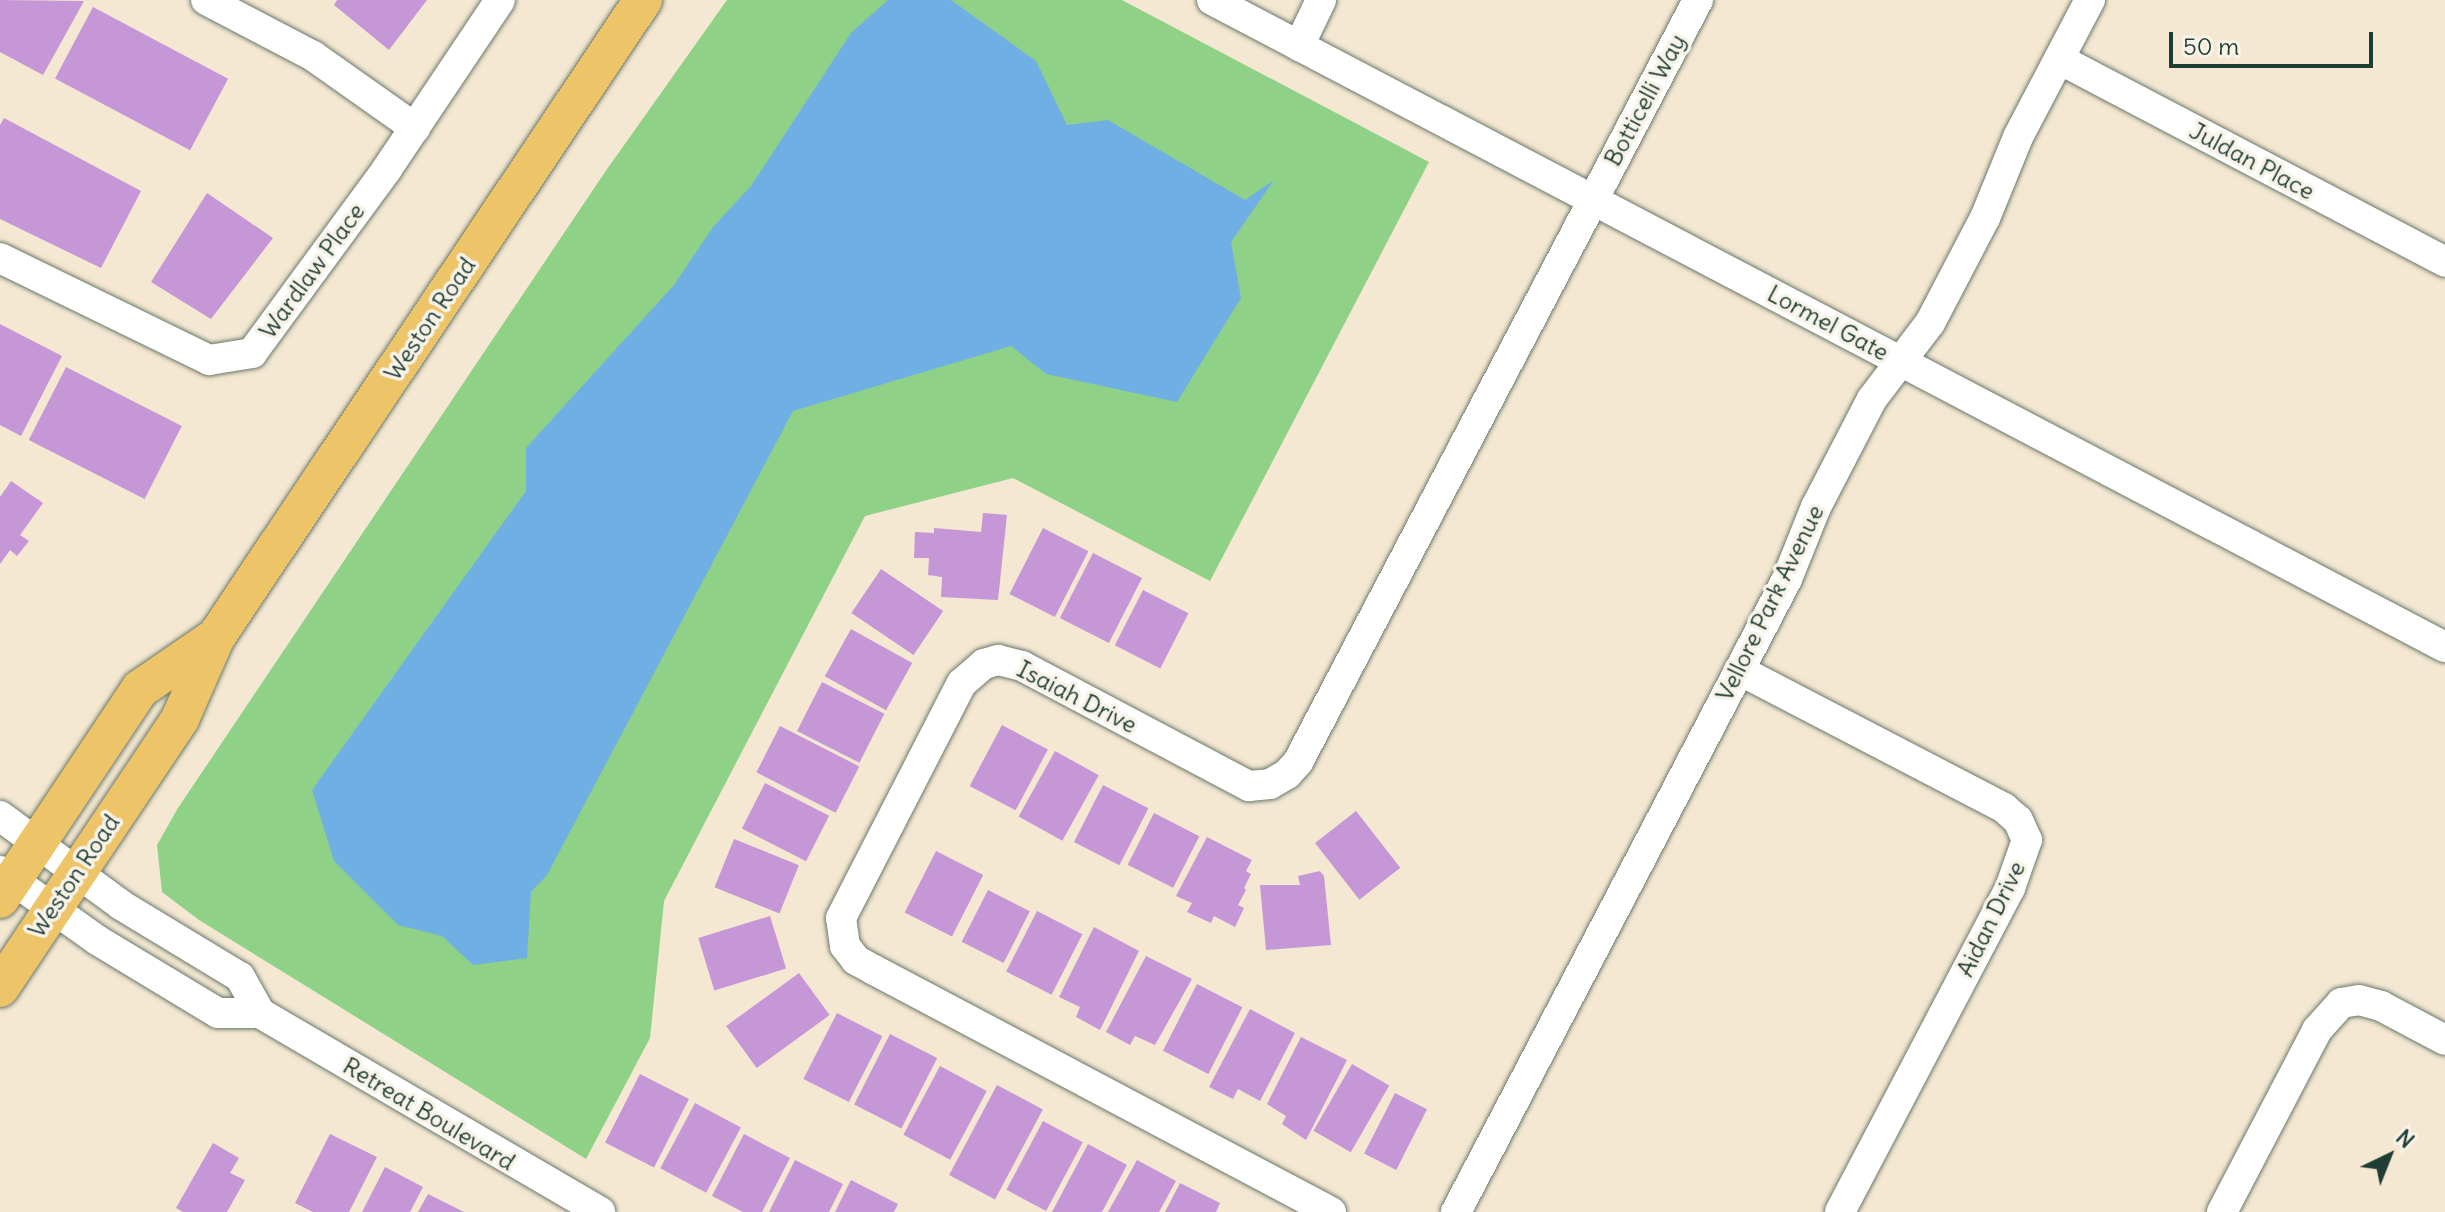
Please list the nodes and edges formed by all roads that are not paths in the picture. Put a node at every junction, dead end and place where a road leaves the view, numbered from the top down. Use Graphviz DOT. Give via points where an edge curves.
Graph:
graph roads {
  1 [pos="206,0"];
  2 [pos="500,0"];
  3 [pos="643,0"];
  4 [pos="1212,0"];
  5 [pos="1321,0"];
  6 [pos="1698,0"];
  7 [pos="2090,0"];
  8 [pos="1299,46"];
  9 [pos="2059,59"];
  10 [pos="415,128"];
  11 [pos="1593,200"];
  12 [pos="0,258"];
  13 [pos="2445,262"];
  14 [pos="1901,361"];
  15 [pos="216,637"];
  16 [pos="2445,647"];
  17 [pos="1739,670"];
  18 [pos="0,816"];
  19 [pos="37,843"];
  20 [pos="77,872"];
  21 [pos="4,884"];
  22 [pos="53,908"];
  23 [pos="0,988"];
  24 [pos="260,1013"];
  25 [pos="2445,1040"];
  26 [pos="600,1212"];
  27 [pos="1331,1212"];
  28 [pos="1456,1212"];
  29 [pos="1840,1212"];
  30 [pos="2222,1212"];
  1 -- 10 [label="street" via="313,56"];
  2 -- 10 [label="street, Wardlaw Place"];
  3 -- 15 [label="main road, Weston Road"];
  4 -- 8 [label="street, Lormel Gate"];
  5 -- 8 [label="street"];
  6 -- 11 [label="street, Botticelli Way"];
  7 -- 9 [label="street, Vellore Park Avenue"];
  8 -- 11 [label="street, Lormel Gate"];
  9 -- 13 [label="street, Juldan Place"];
  9 -- 14 [label="street, Vellore Park Avenue" via="2018,137 1985,218 1930,323"];
  10 -- 12 [label="street, Wardlaw Place" via="252,353 209,360"];
  11 -- 14 [label="street, Lormel Gate"];
  11 -- 27 [label="street, Isaiah Drive" via="1298,762 1287,774 1270,784 1249,786 1022,666 998,660 984,664 962,683 841,918 845,946 856,960"];
  14 -- 16 [label="street, Lormel Gate"];
  14 -- 17 [label="street, Vellore Park Avenue" via="1872,399"];
  15 -- 19 [label="main road, Weston Road" via="140,689"];
  15 -- 20 [label="main road, Weston Road" via="180,719"];
  17 -- 28 [label="street, Vellore Park Avenue"];
  17 -- 29 [label="street, Aidan Drive" via="2004,808 2018,820 2027,840 2010,888"];
  18 -- 19 [label="street"];
  19 -- 20 [label="street"];
  19 -- 21 [label="main road, Weston Road"];
  20 -- 22 [label="main road, Weston Road"];
  20 -- 24 [label="street" via="240,977"];
  21 -- 22 [label="street"];
  22 -- 23 [label="main road, Weston Road"];
  22 -- 24 [label="street" via="218,1013"];
  24 -- 26 [label="street, Retreat Boulevard"];
  25 -- 30 [label="street" via="2359,1000 2341,1003 2328,1013"];
}
